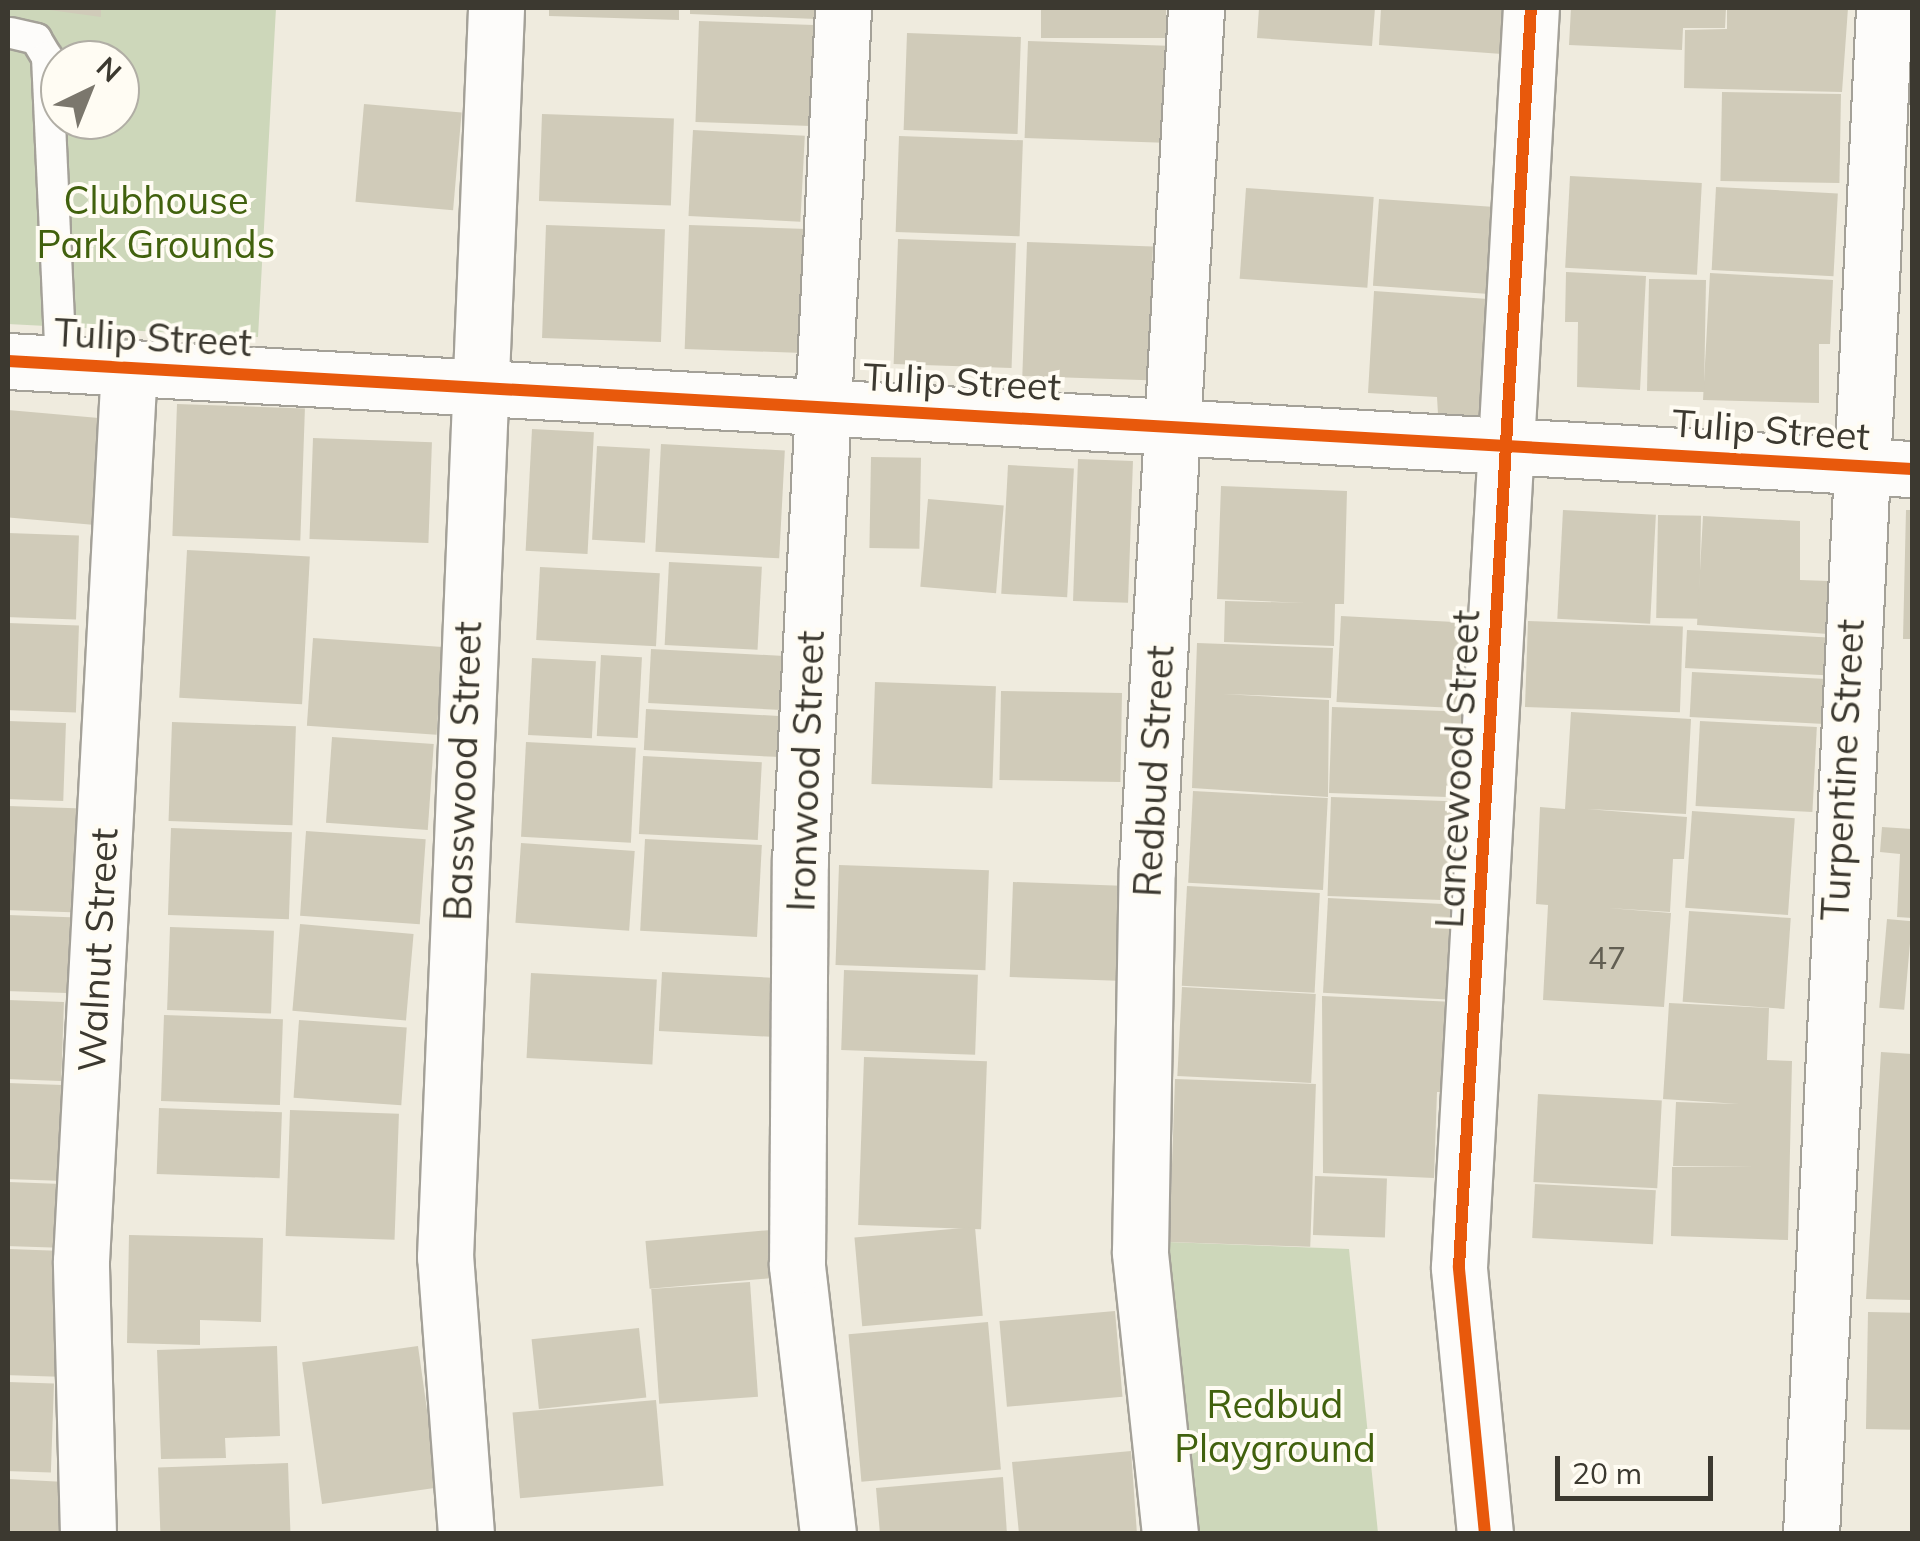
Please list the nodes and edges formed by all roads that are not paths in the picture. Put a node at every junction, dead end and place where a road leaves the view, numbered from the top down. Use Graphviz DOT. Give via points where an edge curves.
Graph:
graph roads {
  1 [pos="496,8"];
  2 [pos="843,8"];
  3 [pos="1196,8"];
  4 [pos="1531,8"];
  5 [pos="1884,8"];
  6 [pos="11,33"];
  7 [pos="8,361"];
  8 [pos="61,364"];
  9 [pos="130,367"];
  10 [pos="478,384"];
  11 [pos="822,404"];
  12 [pos="1176,424"];
  13 [pos="1506,442"];
  14 [pos="1858,467"];
  15 [pos="1912,469"];
  16 [pos="88,1534"];
  17 [pos="466,1534"];
  18 [pos="828,1534"];
  19 [pos="1170,1534"];
  20 [pos="1485,1534"];
  21 [pos="1811,1534"];
  1 -- 10 [label="street, Basswood Street"];
  2 -- 11 [label="street, Ironwood Street"];
  3 -- 12 [label="street, Redbud Street"];
  4 -- 13 [label="street, Lancewood Street"];
  5 -- 14 [label="street, Turpentine Street"];
  6 -- 8 [label="lane" via="36,38 47,57"];
  7 -- 8 [label="street, Tulip Street"];
  8 -- 9 [label="street, Tulip Street"];
  9 -- 10 [label="street, Tulip Street"];
  9 -- 16 [label="street, Walnut Street" via="82,1261"];
  10 -- 11 [label="street, Tulip Street"];
  10 -- 17 [label="street, Basswood Street" via="444,1257"];
  11 -- 12 [label="street, Tulip Street"];
  11 -- 18 [label="street, Ironwood Street" via="800,861 798,1265"];
  12 -- 13 [label="street, Tulip Street"];
  12 -- 19 [label="street, Redbud Street" via="1147,869 1140,1252"];
  13 -- 14 [label="street, Tulip Street"];
  13 -- 20 [label="street, Lancewood Street" via="1460,1267"];
  14 -- 15 [label="street, Tulip Street"];
  14 -- 21 [label="street, Turpentine Street"];
}
